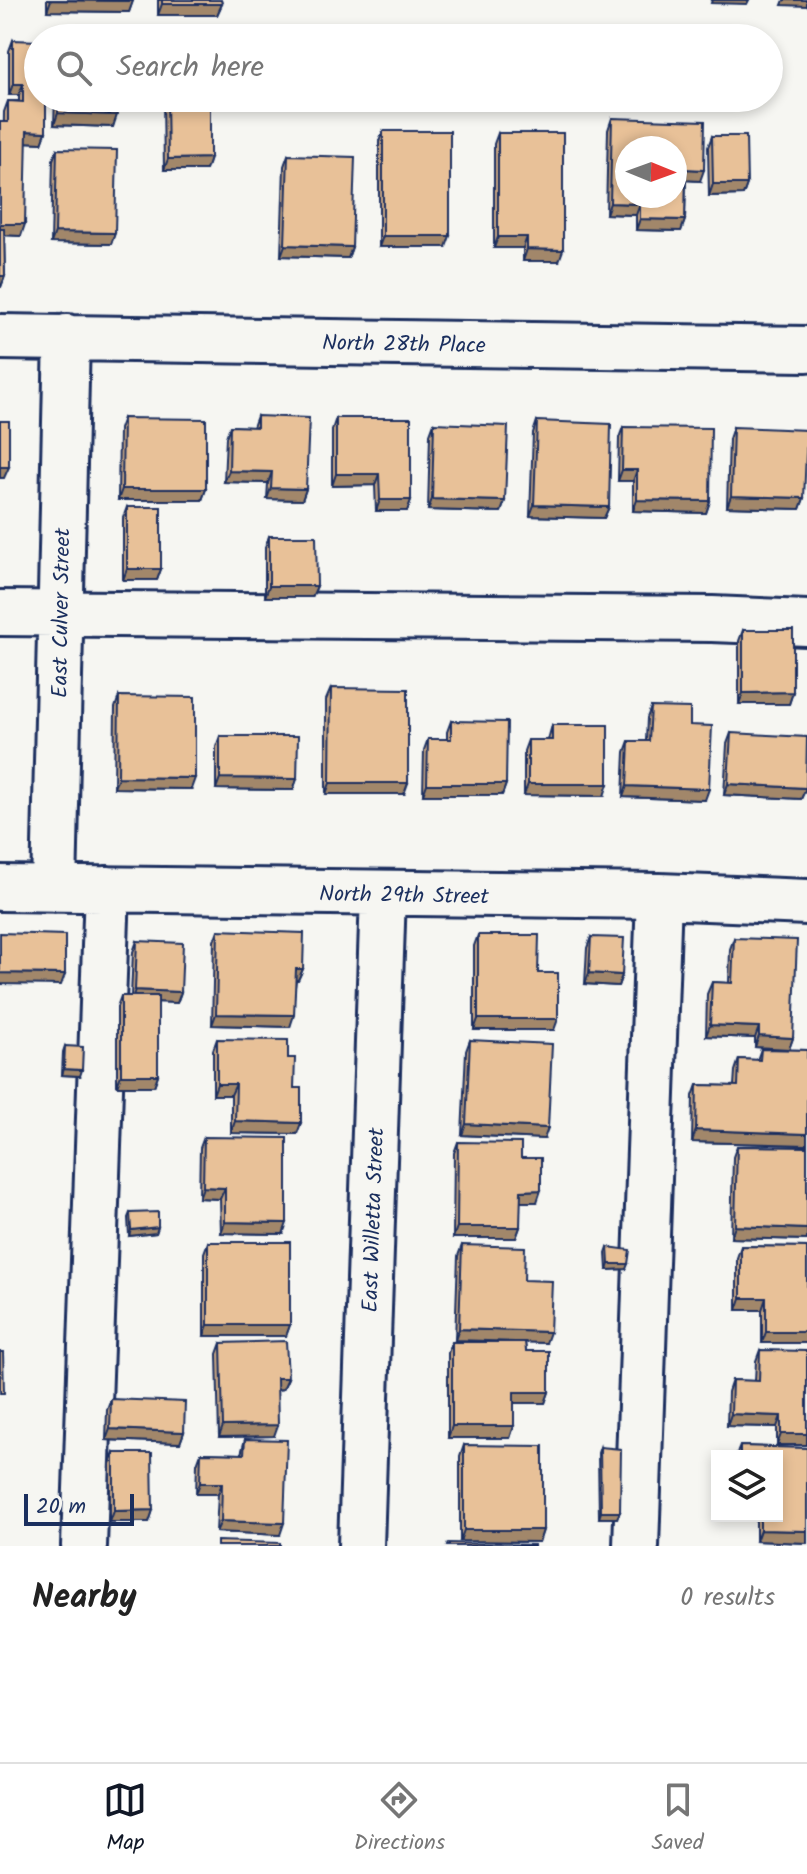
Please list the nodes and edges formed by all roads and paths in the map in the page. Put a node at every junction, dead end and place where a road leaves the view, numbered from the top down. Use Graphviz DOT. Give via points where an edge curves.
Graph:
graph roads {
  1 [pos="0,337"];
  2 [pos="67,337"];
  3 [pos="807,349"];
  4 [pos="0,613"];
  5 [pos="60,614"];
  6 [pos="807,623"];
  7 [pos="0,888"];
  8 [pos="54,889"];
  9 [pos="107,889"];
  10 [pos="383,894"];
  11 [pos="659,896"];
  12 [pos="807,902"];
  13 [pos="84,1546"];
  14 [pos="361,1546"];
  15 [pos="636,1546"];
  1 -- 2 [label="street, North 28th Place"];
  2 -- 3 [label="street, North 28th Place"];
  2 -- 5 [label="street, East Culver Street"];
  4 -- 5 [label="street"];
  5 -- 6 [label="street"];
  5 -- 8 [label="street, East Culver Street"];
  7 -- 8 [label="street, North 29th Street"];
  8 -- 9 [label="street, North 29th Street"];
  9 -- 10 [label="street, North 29th Street"];
  9 -- 13 [label="street"];
  10 -- 11 [label="street, North 29th Street"];
  10 -- 14 [label="street, East Willetta Street"];
  11 -- 12 [label="street, North 29th Street"];
  11 -- 15 [label="street"];
}
